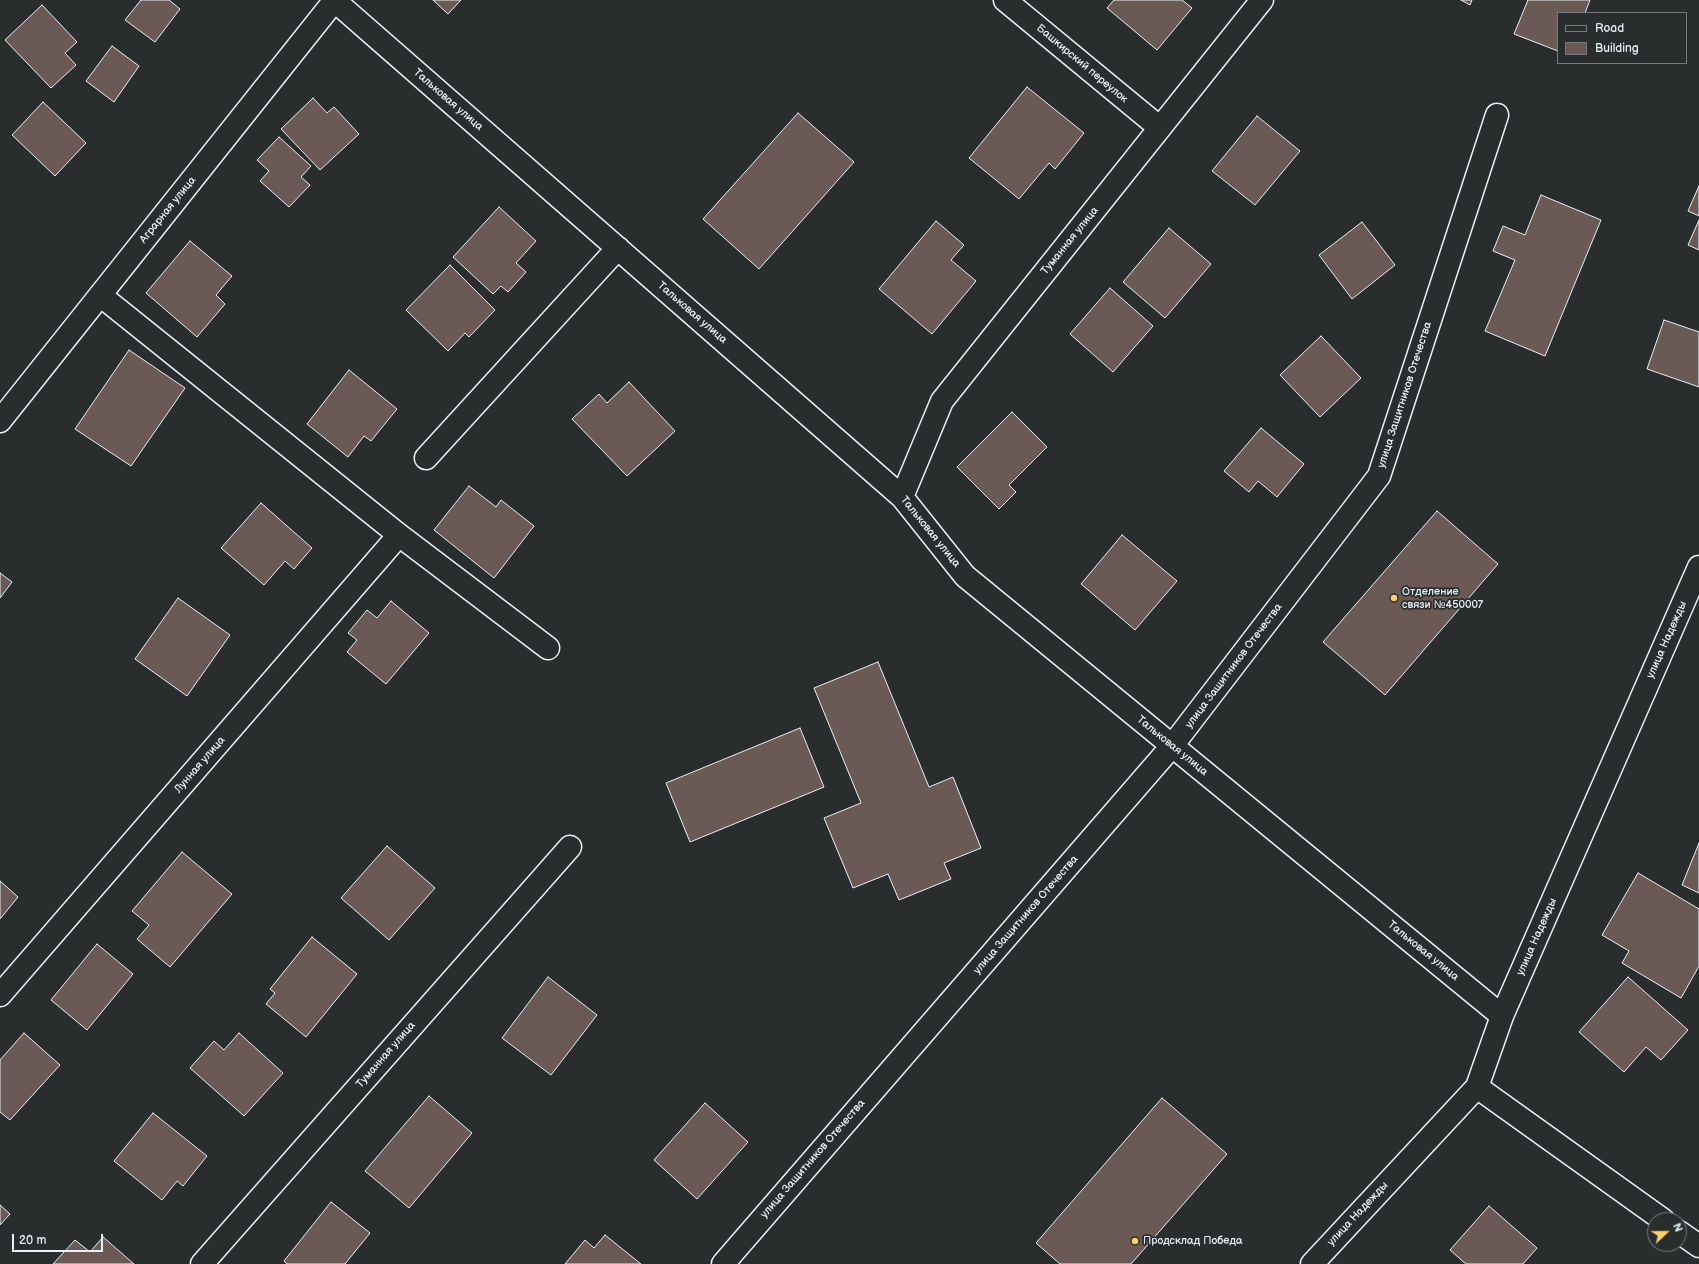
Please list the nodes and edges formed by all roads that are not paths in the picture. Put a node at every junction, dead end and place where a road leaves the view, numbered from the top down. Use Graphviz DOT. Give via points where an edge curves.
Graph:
graph roads {
  1 [pos="335,0"];
  2 [pos="1004,0"];
  3 [pos="1262,0"];
  4 [pos="1497,116"];
  5 [pos="1160,128"];
  6 [pos="618,248"];
  7 [pos="100,295"];
  8 [pos="0,421"];
  9 [pos="426,458"];
  10 [pos="902,497"];
  11 [pos="399,535"];
  12 [pos="1699,567"];
  13 [pos="548,648"];
  14 [pos="1172,746"];
  15 [pos="570,847"];
  16 [pos="0,995"];
  17 [pos="1502,1016"];
  18 [pos="1477,1087"];
  19 [pos="1652,1212"];
  20 [pos="1687,1238"];
  21 [pos="1699,1246"];
  22 [pos="202,1264"];
  23 [pos="723,1264"];
  24 [pos="1312,1264"];
  1 -- 6 [label="street, Тальковая улица"];
  1 -- 7 [label="street, Аграрная улица"];
  2 -- 5 [label="street, Башкирский переулок"];
  3 -- 5 [label="street, Туманная улица"];
  4 -- 14 [label="street, улица Защитников Отечества" via="1379,476"];
  5 -- 10 [label="street, Туманная улица" via="942,401"];
  6 -- 9 [label="street"];
  6 -- 10 [label="street, Тальковая улица"];
  7 -- 8 [label="street, Аграрная улица"];
  7 -- 11 [label="street"];
  10 -- 14 [label="street, Тальковая улица" via="965,576"];
  11 -- 13 [label="street"];
  11 -- 16 [label="street, Лунная улица"];
  12 -- 17 [label="street, улица Надежды"];
  14 -- 17 [label="street, Тальковая улица"];
  14 -- 23 [label="street, улица Защитников Отечества"];
  15 -- 22 [label="street, Туманная улица"];
  17 -- 18 [label="street, улица Надежды"];
  18 -- 19 [label="street"];
  18 -- 24 [label="street, улица Надежды"];
  20 -- 21 [label="street"];
}
